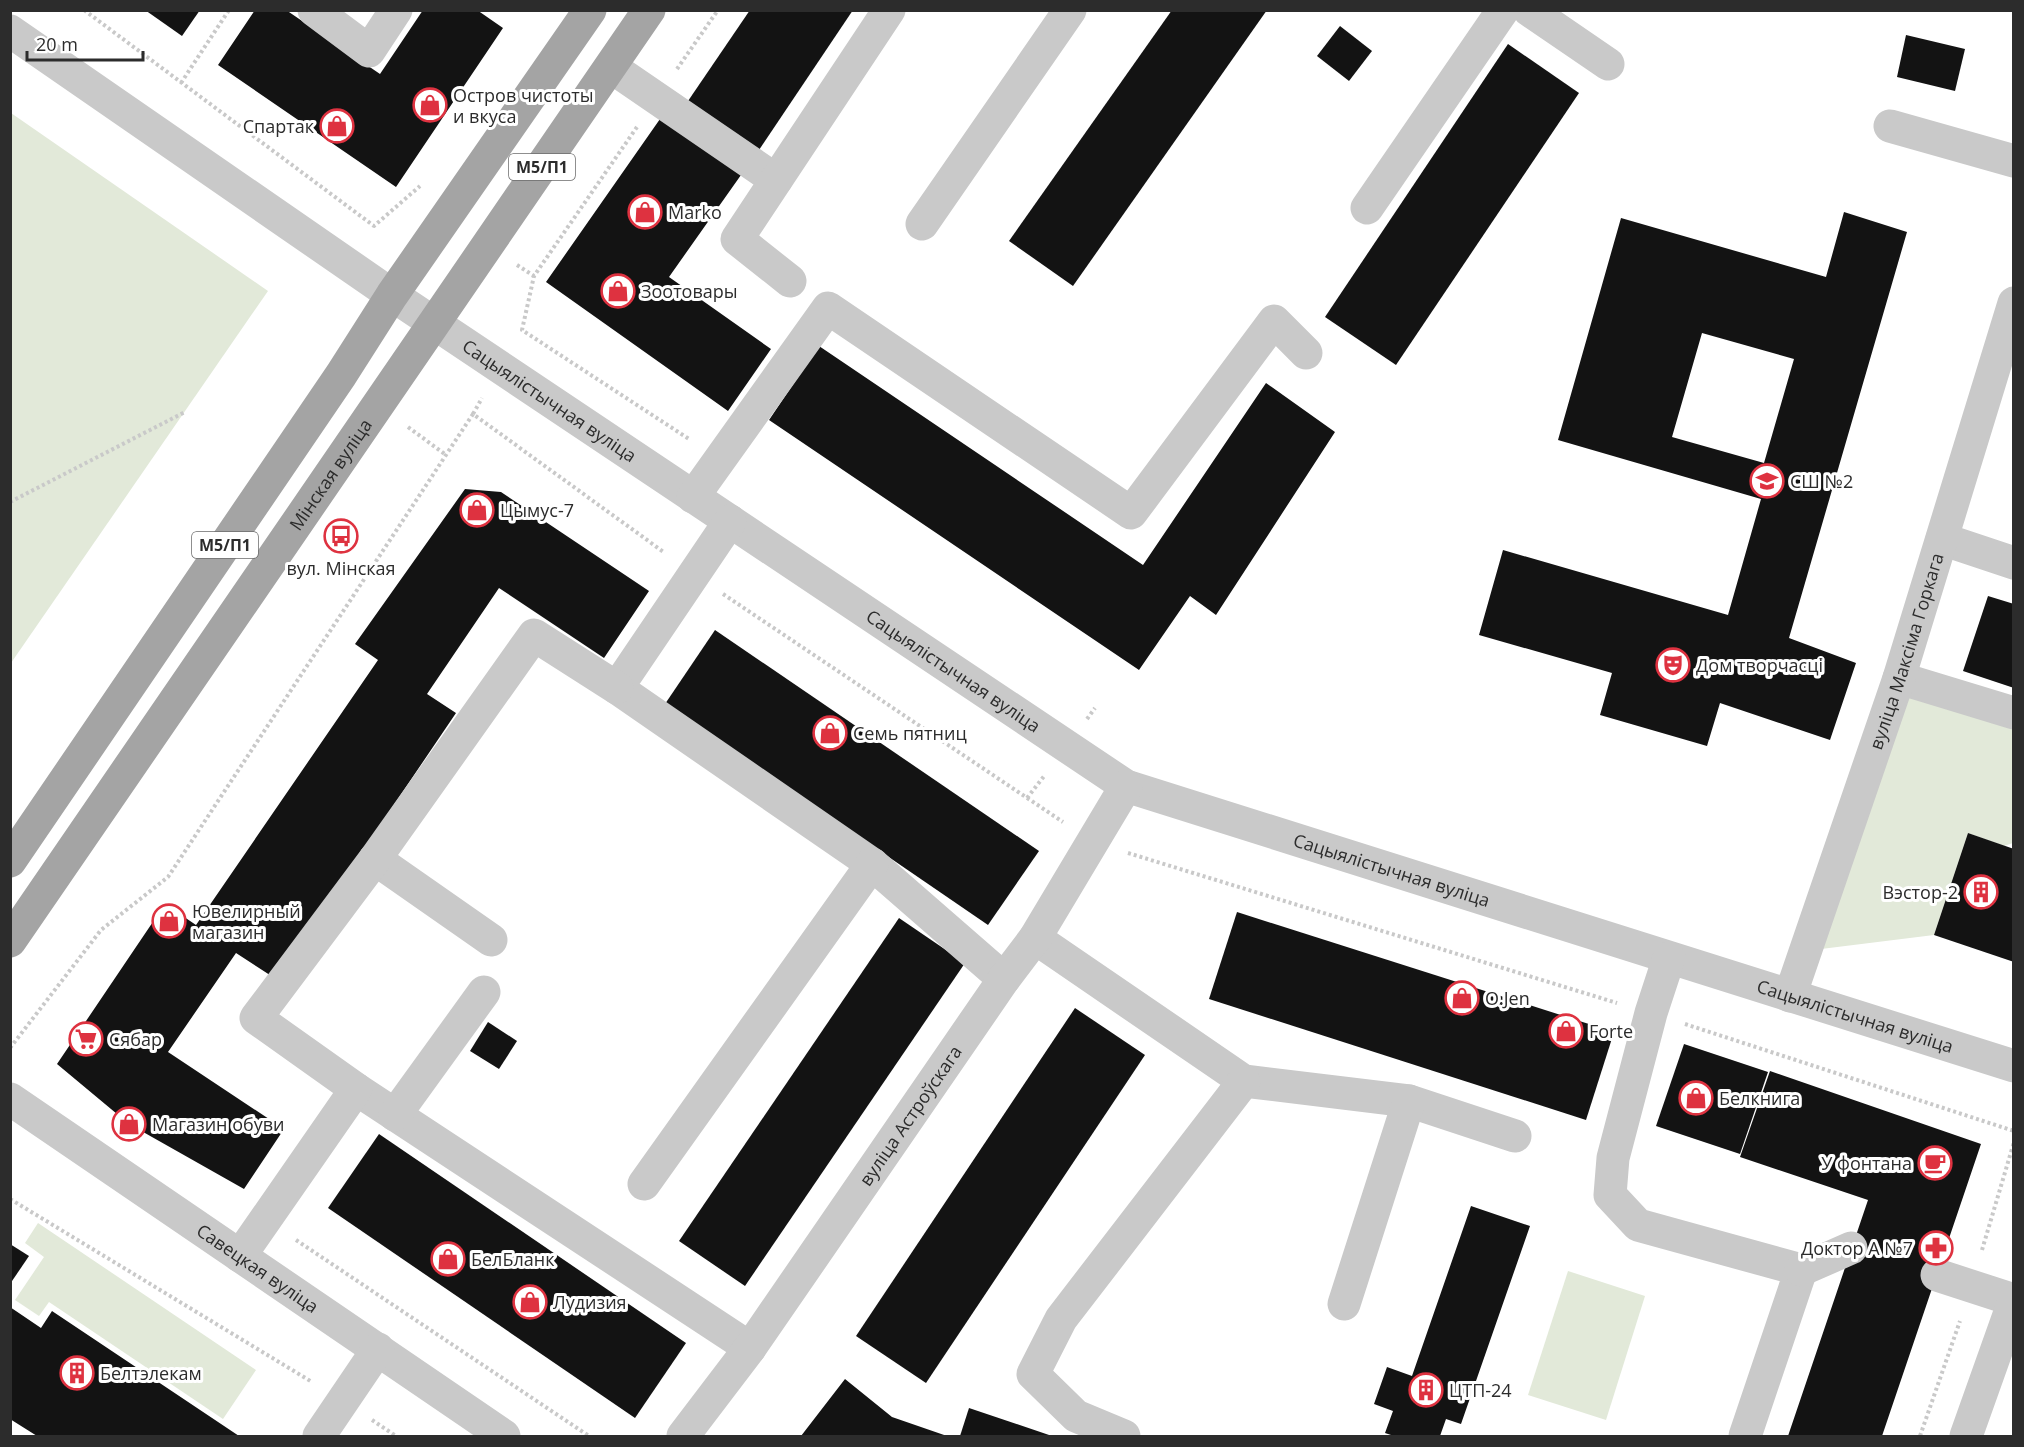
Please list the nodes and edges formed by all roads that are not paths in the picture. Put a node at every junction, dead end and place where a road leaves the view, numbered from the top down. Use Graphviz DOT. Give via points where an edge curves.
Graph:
graph roads {
  1 [pos="314,10"];
  2 [pos="396,10"];
  3 [pos="590,10"];
  4 [pos="649,10"];
  5 [pos="889,10"];
  6 [pos="1070,10"];
  7 [pos="1503,10"];
  8 [pos="1529,10"];
  9 [pos="10,31"];
  10 [pos="1608,64"];
  11 [pos="611,67"];
  12 [pos="1890,126"];
  13 [pos="2013,161"];
  14 [pos="776,180"];
  15 [pos="1368,208"];
  16 [pos="922,224"];
  17 [pos="790,280"];
  18 [pos="392,295"];
  19 [pos="2013,303"];
  20 [pos="435,324"];
  21 [pos="1306,353"];
  22 [pos="2002,381"];
  23 [pos="693,497"];
  24 [pos="730,521"];
  25 [pos="1942,539"];
  26 [pos="2013,563"];
  27 [pos="1899,678"];
  28 [pos="618,688"];
  29 [pos="2013,713"];
  30 [pos="1125,786"];
  31 [pos="375,860"];
  32 [pos="10,861"];
  33 [pos="872,864"];
  34 [pos="1035,938"];
  35 [pos="491,940"];
  36 [pos="10,941"];
  37 [pos="1669,958"];
  38 [pos="1004,979"];
  39 [pos="484,992"];
  40 [pos="1790,996"];
  41 [pos="2013,1066"];
  42 [pos="1244,1081"];
  43 [pos="356,1089"];
  44 [pos="10,1099"];
  45 [pos="1409,1101"];
  46 [pos="395,1115"];
  47 [pos="1515,1136"];
  48 [pos="644,1184"];
  49 [pos="1851,1248"];
  50 [pos="240,1256"];
  51 [pos="1802,1270"];
  52 [pos="1937,1275"];
  53 [pos="2013,1300"];
  54 [pos="1344,1304"];
  55 [pos="750,1348"];
  56 [pos="378,1349"];
  57 [pos="319,1437"];
  58 [pos="504,1437"];
  59 [pos="683,1437"];
  60 [pos="1124,1437"];
  61 [pos="1745,1437"];
  62 [pos="1966,1437"];
  1 -- 2 [label="street" via="369,51"];
  3 -- 18 [label="main road, М5/П1"];
  4 -- 11 [label="main road, Мінская вуліца / М5/П1"];
  5 -- 14 [label="street"];
  6 -- 16 [label="street"];
  7 -- 15 [label="street"];
  8 -- 10 [label="street"];
  9 -- 18 [label="street, Сацыялістычная вуліца"];
  11 -- 14 [label="street"];
  11 -- 20 [label="main road, Мінская вуліца / М5/П1"];
  12 -- 13 [label="street"];
  14 -- 17 [label="street" via="737,239"];
  18 -- 20 [label="street, Сацыялістычная вуліца"];
  18 -- 32 [label="main road, М5/П1"];
  19 -- 22 [label="street, вуліца Максіма Горкага"];
  20 -- 23 [label="street, Сацыялістычная вуліца"];
  20 -- 36 [label="main road, Мінская вуліца / М5/П1"];
  21 -- 23 [label="street" via="1274,321 1131,513 828,308"];
  22 -- 25 [label="street, вуліца Максіма Горкага"];
  23 -- 24 [label="street, Сацыялістычная вуліца"];
  24 -- 28 [label="street"];
  24 -- 30 [label="street, Сацыялістычная вуліца"];
  25 -- 26 [label="street"];
  25 -- 27 [label="street, вуліца Максіма Горкага"];
  27 -- 29 [label="street"];
  27 -- 40 [label="street, вуліца Максіма Горкага"];
  28 -- 31 [label="street" via="534,635"];
  28 -- 33 [label="street"];
  30 -- 34 [label="street, вуліца Астроўскага"];
  30 -- 37 [label="street, Сацыялістычная вуліца"];
  31 -- 35 [label="street"];
  31 -- 43 [label="street" via="256,1018"];
  33 -- 38 [label="street"];
  33 -- 48 [label="street"];
  34 -- 38 [label="street, вуліца Астроўскага"];
  34 -- 42 [label="street"];
  37 -- 40 [label="street, Сацыялістычная вуліца"];
  37 -- 51 [label="street" via="1613,1158 1610,1195 1638,1225"];
  38 -- 55 [label="street, вуліца Астроўскага"];
  39 -- 46 [label="street"];
  40 -- 41 [label="street, Сацыялістычная вуліца"];
  42 -- 45 [label="street"];
  42 -- 60 [label="street" via="1061,1319 1033,1374 1076,1416"];
  43 -- 46 [label="street"];
  43 -- 50 [label="street"];
  44 -- 50 [label="street, Савецкая вуліца"];
  45 -- 47 [label="street"];
  45 -- 54 [label="street"];
  46 -- 55 [label="street"];
  49 -- 51 [label="street"];
  50 -- 56 [label="street, Савецкая вуліца"];
  51 -- 61 [label="street"];
  52 -- 53 [label="street"];
  53 -- 62 [label="street"];
  55 -- 59 [label="street, вуліца Астроўскага"];
  56 -- 57 [label="street"];
  56 -- 58 [label="street, Савецкая вуліца"];
}
